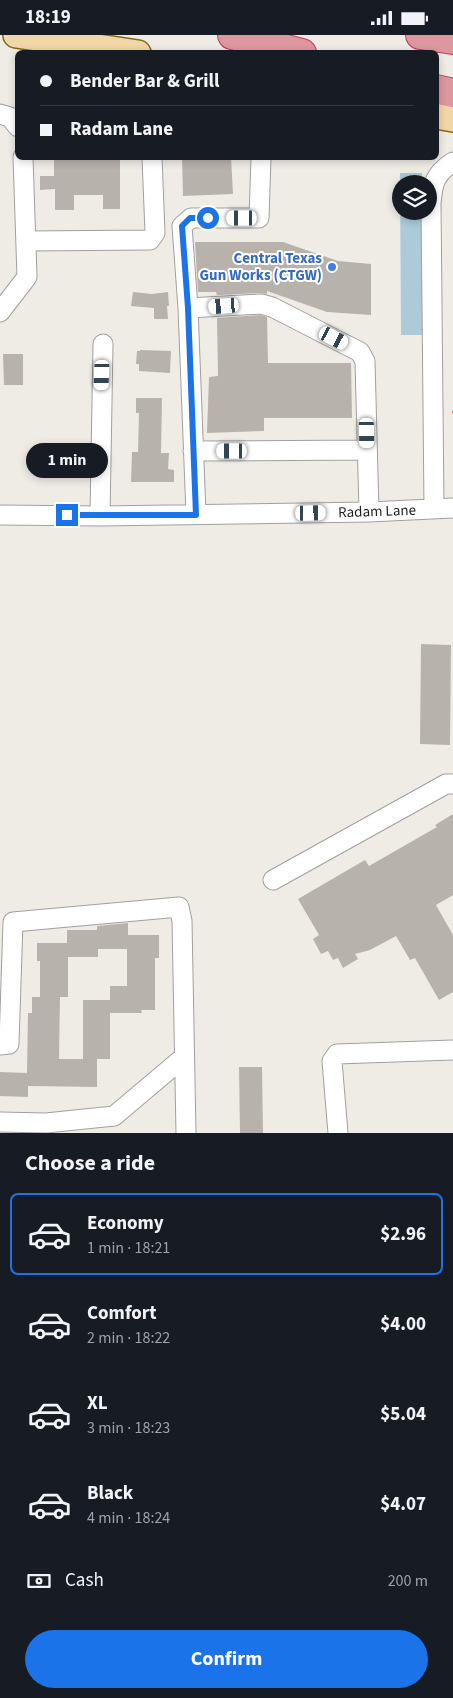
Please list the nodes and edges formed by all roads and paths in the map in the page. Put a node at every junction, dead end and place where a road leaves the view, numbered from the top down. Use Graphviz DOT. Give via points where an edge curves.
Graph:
graph roads {
  1 [pos="16,35"];
  2 [pos="232,35"];
  3 [pos="420,35"];
  4 [pos="453,40"];
  5 [pos="84,49"];
  6 [pos="98,50"];
  7 [pos="290,50"];
  8 [pos="439,90"];
  9 [pos="453,93"];
  10 [pos="439,117"];
  11 [pos="453,119"];
  12 [pos="23,160"];
  13 [pos="152,160"];
  14 [pos="262,160"];
  15 [pos="453,162"];
  16 [pos="26,241"];
  17 [pos="188,308"];
  18 [pos="0,312"];
  19 [pos="103,344"];
  20 [pos="367,450"];
  21 [pos="193,451"];
  22 [pos="434,508"];
  23 [pos="453,508"];
  24 [pos="369,513"];
  25 [pos="0,515"];
  26 [pos="196,515"];
  27 [pos="100,516"];
  28 [pos="453,784"];
  29 [pos="273,880"];
  30 [pos="0,1045"];
  31 [pos="453,1050"];
  32 [pos="184,1057"];
  33 [pos="0,1122"];
  34 [pos="186,1133"];
  35 [pos="338,1133"];
  1 -- 5 [label="main road"];
  2 -- 7 [label="highway"];
  3 -- 4 [label="highway"];
  5 -- 6 [label="main road"];
  8 -- 9 [label="highway"];
  10 -- 11 [label="main road"];
  12 -- 16 [label="street"];
  13 -- 16 [label="street" via="156,233 150,240"];
  14 -- 17 [label="street" via="259,218 190,218 182,226"];
  15 -- 22 [label="street" via="441,170 432,185 431,203"];
  16 -- 18 [label="street" via="28,277"];
  17 -- 20 [label="street" via="261,304 360,352 365,361"];
  17 -- 21 [label="street"];
  19 -- 27 [label="street"];
  20 -- 21 [label="street"];
  20 -- 24 [label="street"];
  21 -- 26 [label="street"];
  22 -- 23 [label="street, Radam Lane"];
  22 -- 24 [label="street, Radam Lane"];
  24 -- 26 [label="street, Radam Lane"];
  25 -- 27 [label="street, Radam Lane"];
  26 -- 27 [label="street, Radam Lane"];
  28 -- 29 [label="street" via="446,784"];
  30 -- 32 [label="street" via="9,1044 13,922 178,907 182,921"];
  31 -- 35 [label="street" via="337,1054 332,1061"];
  32 -- 33 [label="street" via="114,1116 46,1123"];
  32 -- 34 [label="street"];
}
